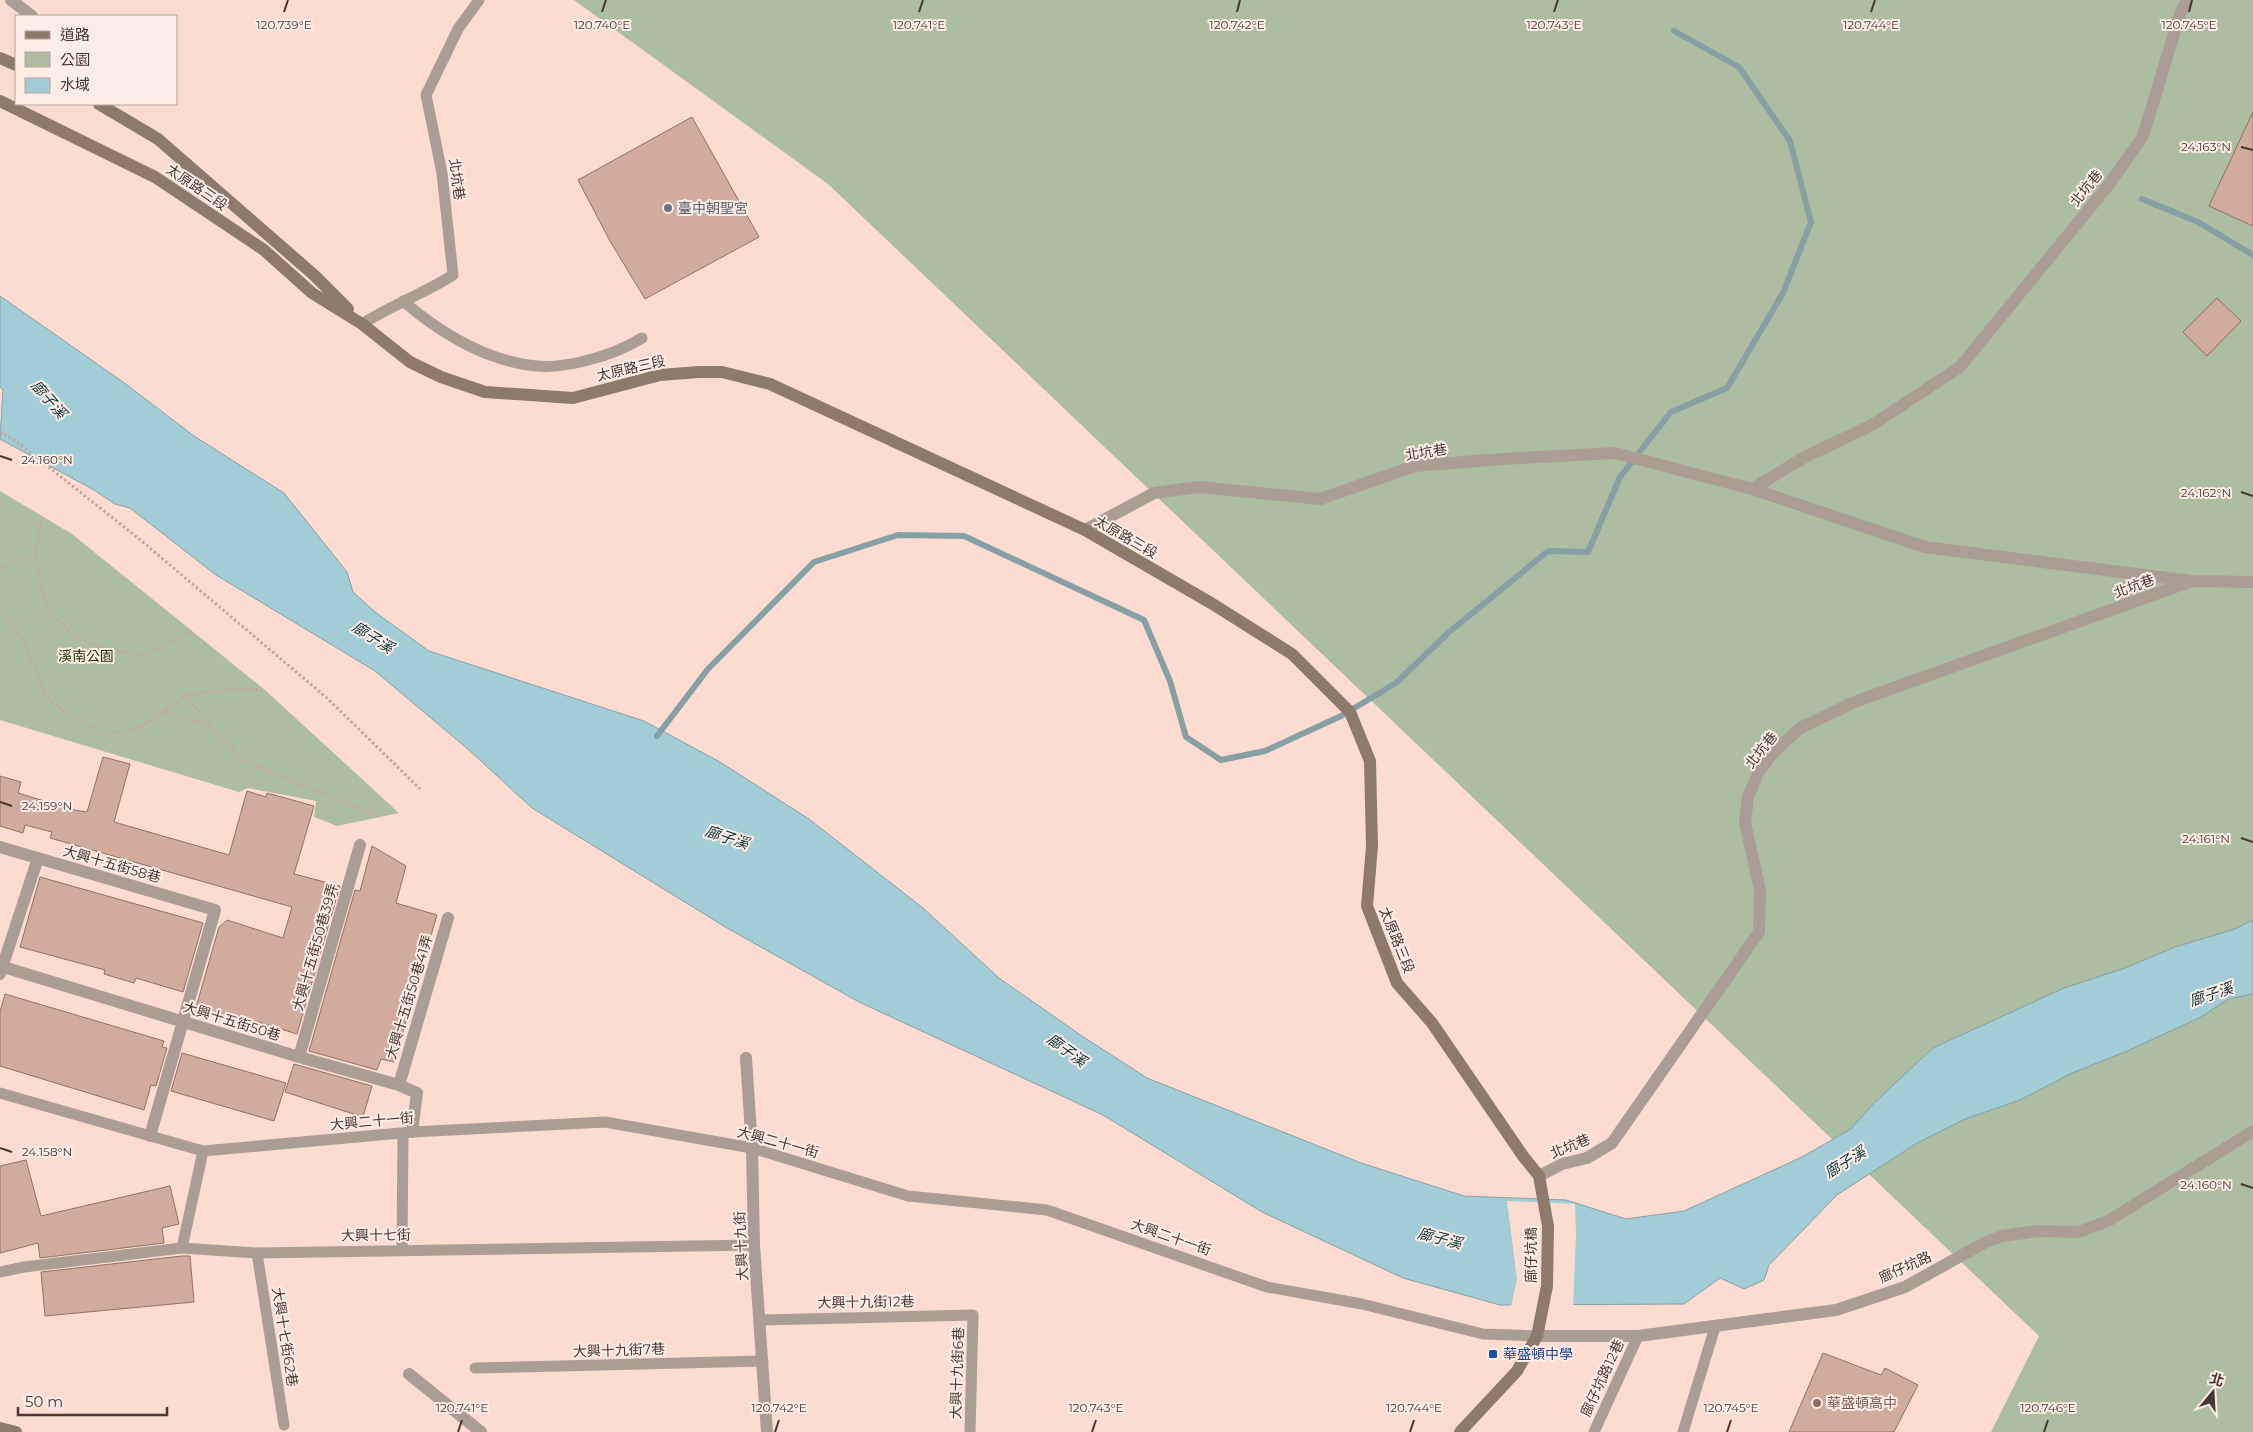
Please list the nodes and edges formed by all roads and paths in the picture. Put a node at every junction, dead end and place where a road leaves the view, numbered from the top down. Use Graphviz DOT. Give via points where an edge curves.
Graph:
graph roads {
  1 [pos="11,0"];
  2 [pos="480,0"];
  3 [pos="2187,0"];
  4 [pos="31,15"];
  5 [pos="0,58"];
  6 [pos="15,65"];
  7 [pos="0,101"];
  8 [pos="101,105"];
  9 [pos="403,301"];
  10 [pos="362,324"];
  11 [pos="642,338"];
  12 [pos="0,432"];
  13 [pos="1752,489"];
  14 [pos="41,519"];
  15 [pos="1085,530"];
  16 [pos="36,554"];
  17 [pos="0,568"];
  18 [pos="2191,581"];
  19 [pos="2253,582"];
  20 [pos="0,611"];
  21 [pos="192,631"];
  22 [pos="265,690"];
  23 [pos="186,695"];
  24 [pos="164,712"];
  25 [pos="211,727"];
  26 [pos="420,789"];
  27 [pos="380,817"];
  28 [pos="360,845"];
  29 [pos="0,846"];
  30 [pos="38,858"];
  31 [pos="448,918"];
  32 [pos="1,969"];
  33 [pos="183,1022"];
  34 [pos="299,1058"];
  35 [pos="746,1058"];
  36 [pos="398,1085"];
  37 [pos="0,1093"];
  38 [pos="2253,1131"];
  39 [pos="408,1132"];
  40 [pos="150,1136"];
  41 [pos="752,1148"];
  42 [pos="203,1152"];
  43 [pos="1539,1176"];
  44 [pos="754,1246"];
  45 [pos="182,1248"];
  46 [pos="402,1250"];
  47 [pos="257,1252"];
  48 [pos="0,1272"];
  49 [pos="973,1315"];
  50 [pos="760,1320"];
  51 [pos="1715,1327"];
  52 [pos="1537,1336"];
  53 [pos="1638,1336"];
  54 [pos="763,1361"];
  55 [pos="475,1368"];
  56 [pos="409,1374"];
  57 [pos="284,1425"];
  58 [pos="0,1428"];
  59 [pos="16,1432"];
  60 [pos="481,1432"];
  61 [pos="767,1432"];
  62 [pos="970,1432"];
  63 [pos="1460,1432"];
  64 [pos="1594,1432"];
  65 [pos="1683,1432"];
  1 -- 4 [label="street"];
  2 -- 9 [label="lane, 北坑巷" via="458,29 426,95 442,173 453,275 428,291"];
  3 -- 13 [label="street, 北坑巷" via="2143,136 2107,187 1960,367 1872,425 1805,457"];
  5 -- 6 [label="main road"];
  7 -- 10 [label="main road, 太原路三段" via="155,177 264,250 312,293"];
  8 -- 10 [label="main road, 太原路三段" via="158,139 314,275"];
  9 -- 10 [label="lane, 北坑巷"];
  9 -- 11 [label="lane" via="427,322 459,340 529,366 593,359"];
  10 -- 15 [label="main road, 太原路三段" via="410,362 485,392 573,398 660,375 722,372 746,376 794,394"];
  12 -- 26 [label="path" via="138,538 327,698"];
  13 -- 15 [label="street, 北坑巷" via="1615,453 1501,459 1415,466 1320,499 1199,487 1154,493"];
  13 -- 18 [label="street, 北坑巷" via="1925,547"];
  14 -- 16 [label="path"];
  15 -- 43 [label="main road, 太原路三段" via="1292,654 1350,712 1370,761 1372,846 1367,906 1397,983 1432,1023"];
  16 -- 17 [label="path"];
  16 -- 21 [label="path" via="48,610 74,638 112,651 145,655"];
  18 -- 19 [label="street, 北坑巷"];
  18 -- 43 [label="street, 北坑巷" via="1857,701 1800,728 1773,753 1758,773 1748,797 1745,823 1760,890 1759,932 1612,1143 1587,1158 1562,1164"];
  20 -- 24 [label="path" via="23,639 48,696 70,717 104,733 135,730"];
  22 -- 23 [label="path" via="232,689"];
  23 -- 24 [label="path"];
  23 -- 25 [label="path"];
  24 -- 25 [label="path"];
  25 -- 27 [label="path" via="244,761"];
  28 -- 34 [label="street, 大興十五街50巷39弄"];
  29 -- 30 [label="street, 大興十五街58巷"];
  30 -- 32 [label="street"];
  30 -- 33 [label="street, 大興十五街58巷" via="215,910"];
  31 -- 36 [label="street, 大興十五街50巷41弄"];
  32 -- 33 [label="street, 大興十五街50巷"];
  33 -- 34 [label="street, 大興十五街50巷"];
  33 -- 40 [label="street"];
  34 -- 36 [label="street, 大興十五街50巷"];
  35 -- 41 [label="street, 大興十九街"];
  36 -- 39 [label="street, 大興十五街50巷" via="417,1093"];
  37 -- 40 [label="lane, 大興二十一街"];
  38 -- 51 [label="street, 廍仔坑路" via="2110,1220 2079,1232 2039,1231 2002,1236 1905,1287 1836,1310"];
  39 -- 41 [label="lane, 大興二十一街" via="605,1122"];
  39 -- 42 [label="lane, 大興二十一街"];
  39 -- 46 [label="lane"];
  40 -- 42 [label="lane, 大興二十一街"];
  41 -- 44 [label="street, 大興十九街"];
  41 -- 52 [label="lane, 大興二十一街" via="908,1196 1047,1210 1267,1287 1362,1304 1483,1334"];
  42 -- 45 [label="lane"];
  43 -- 52 [label="main road, 廍仔坑橋" via="1548,1226 1548,1249 1547,1286"];
  44 -- 46 [label="lane, 大興十七街"];
  44 -- 50 [label="street, 大興十九街"];
  45 -- 47 [label="lane, 大興十七街"];
  45 -- 48 [label="lane, 大興十七街"];
  46 -- 47 [label="lane, 大興十七街"];
  47 -- 57 [label="lane, 大興十七街62巷"];
  49 -- 50 [label="lane, 大興十九街12巷"];
  49 -- 62 [label="lane, 大興十九街6巷"];
  50 -- 54 [label="street, 大興十九街"];
  51 -- 53 [label="street, 廍仔坑路"];
  51 -- 65 [label="lane"];
  52 -- 53 [label="street, 廍仔坑路"];
  52 -- 63 [label="main road, 廍仔坑橋" via="1516,1371"];
  53 -- 64 [label="lane, 廍仔坑路12巷"];
  54 -- 55 [label="lane, 大興十九街7巷"];
  54 -- 61 [label="street, 大興十九街"];
  56 -- 60 [label="street"];
  58 -- 59 [label="main road"];
}
